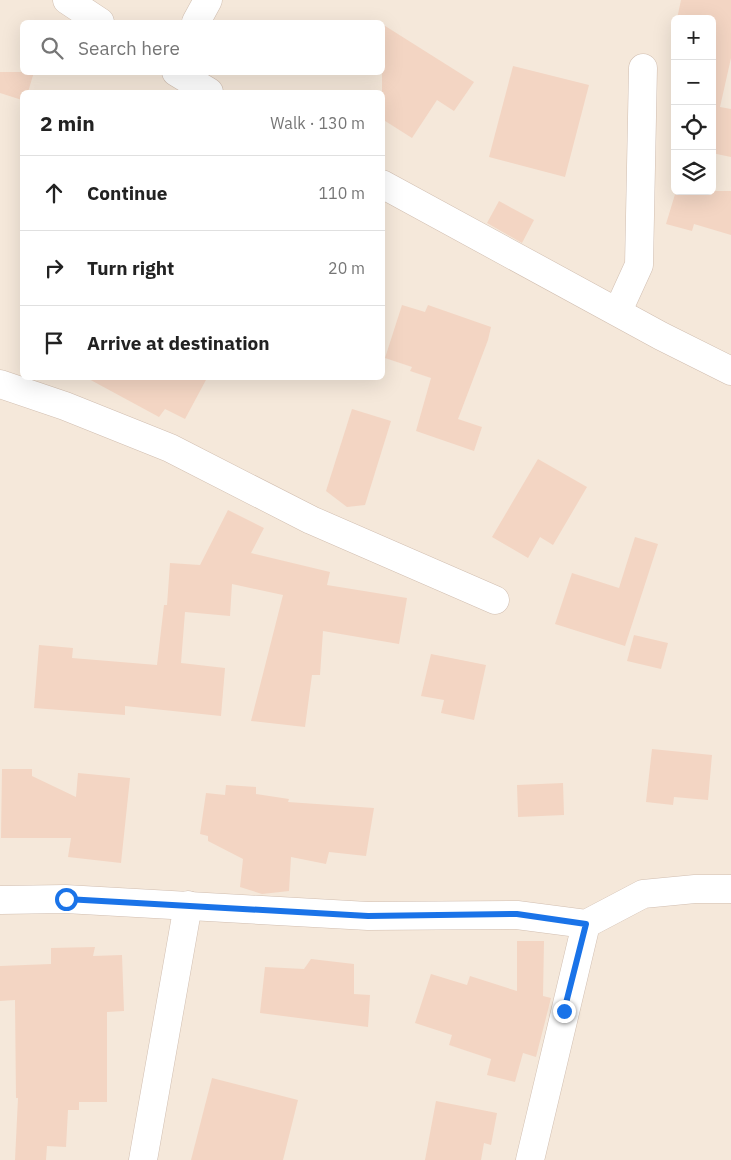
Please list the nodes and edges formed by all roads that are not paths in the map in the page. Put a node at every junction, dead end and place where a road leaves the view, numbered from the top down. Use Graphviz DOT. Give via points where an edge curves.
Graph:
graph roads {
  1 [pos="67,0"];
  2 [pos="208,0"];
  3 [pos="97,20"];
  4 [pos="197,20"];
  5 [pos="643,68"];
  6 [pos="181,75"];
  7 [pos="205,90"];
  8 [pos="385,186"];
  9 [pos="618,311"];
  10 [pos="731,371"];
  11 [pos="0,384"];
  12 [pos="495,600"];
  13 [pos="731,889"];
  14 [pos="0,900"];
  15 [pos="188,905"];
  16 [pos="586,924"];
  17 [pos="144,1160"];
  18 [pos="530,1160"];
  1 -- 3 [label="street"];
  2 -- 4 [label="street"];
  5 -- 9 [label="street" via="639,266"];
  6 -- 7 [label="street"];
  8 -- 9 [label="street"];
  9 -- 10 [label="street"];
  11 -- 12 [label="street" via="170,448 311,520"];
  13 -- 16 [label="street" via="643,894"];
  14 -- 15 [label="street" via="66,899"];
  15 -- 16 [label="street" via="368,916 517,914"];
  15 -- 17 [label="street"];
  16 -- 18 [label="street"];
}
